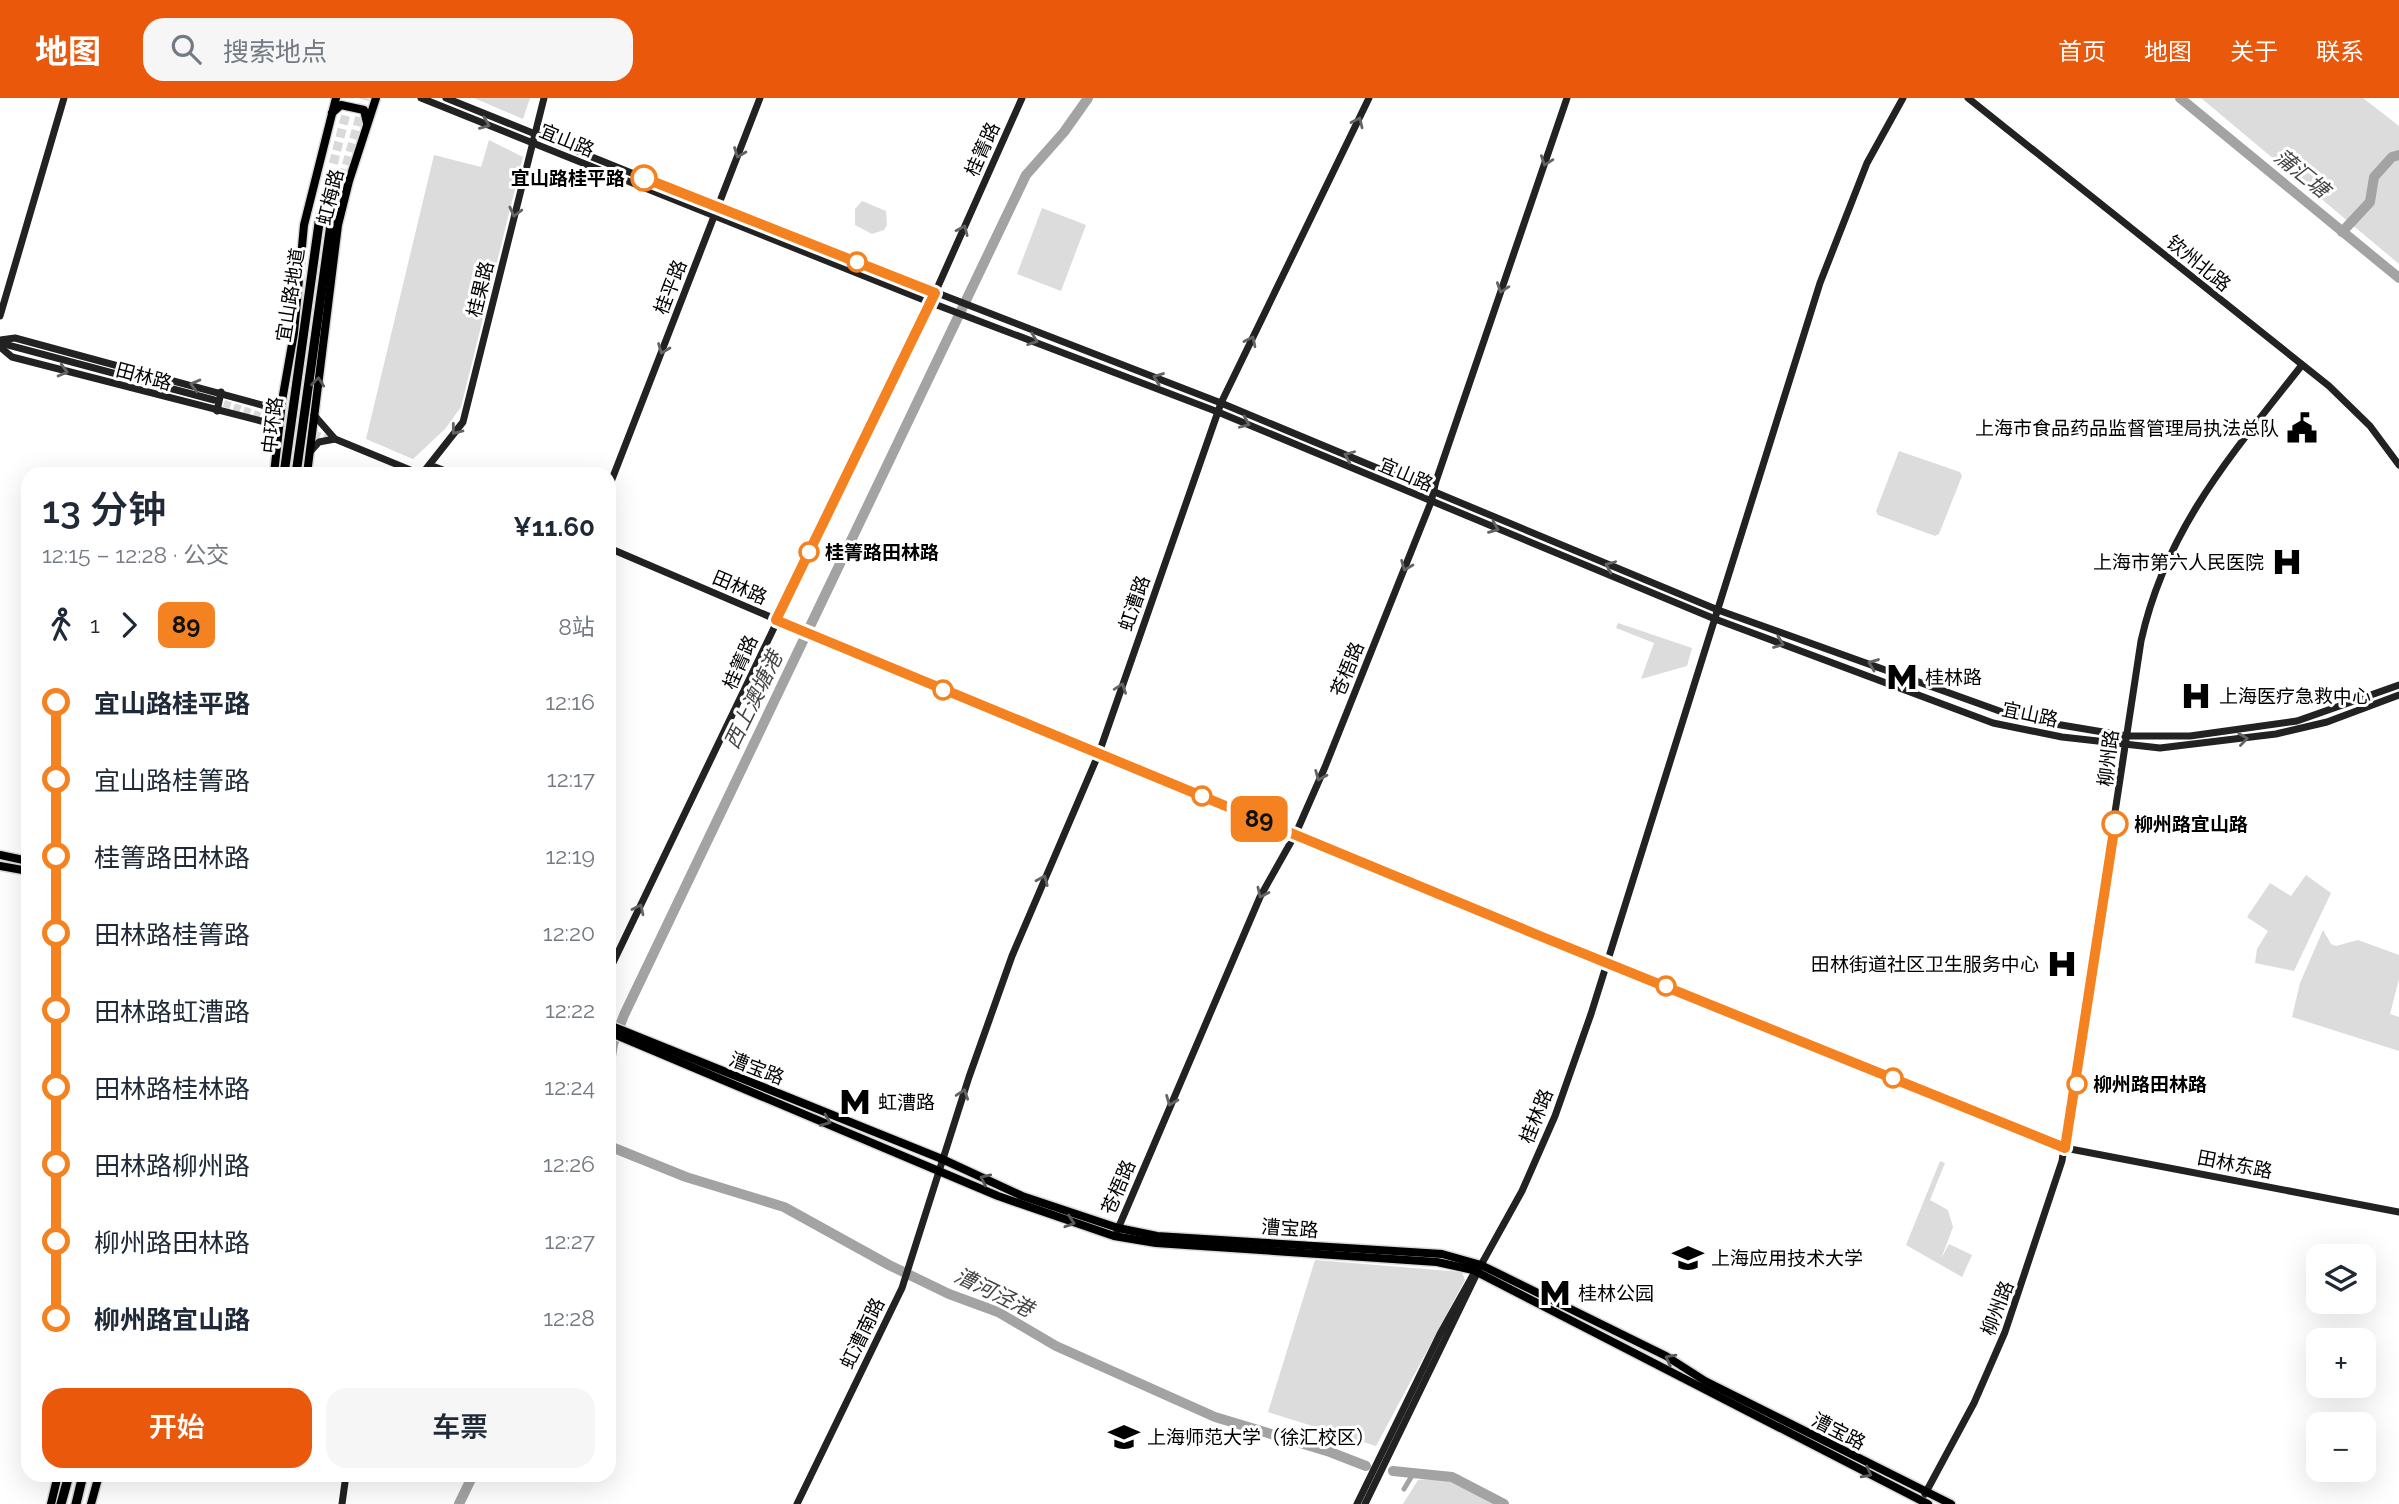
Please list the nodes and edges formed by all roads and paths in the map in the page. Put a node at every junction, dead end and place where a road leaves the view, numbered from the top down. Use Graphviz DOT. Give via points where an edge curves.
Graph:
graph roads {
  1 [pos="64,98"];
  2 [pos="336,98"];
  3 [pos="376,98"];
  4 [pos="421,98"];
  5 [pos="446,98"];
  6 [pos="544,98"];
  7 [pos="760,98"];
  8 [pos="1023,98"];
  9 [pos="1369,98"];
  10 [pos="1567,98"];
  11 [pos="1903,98"];
  12 [pos="1968,98"];
  13 [pos="332,113"];
  14 [pos="367,123"];
  15 [pos="534,134"];
  16 [pos="532,143"];
  17 [pos="718,208"];
  18 [pos="320,216"];
  19 [pos="332,217"];
  20 [pos="714,217"];
  21 [pos="935,293"];
  22 [pos="929,302"];
  23 [pos="0,316"];
  24 [pos="0,343"];
  25 [pos="2302,365"];
  26 [pos="295,379"];
  27 [pos="307,379"];
  28 [pos="221,392"];
  29 [pos="214,400"];
  30 [pos="282,401"];
  31 [pos="1221,403"];
  32 [pos="217,411"];
  33 [pos="1218,412"];
  34 [pos="314,415"];
  35 [pos="278,434"];
  36 [pos="335,439"];
  37 [pos="310,452"];
  38 [pos="2399,465"];
  39 [pos="275,467"];
  40 [pos="285,467"];
  41 [pos="297,467"];
  42 [pos="308,467"];
  43 [pos="404,467"];
  44 [pos="427,467"];
  45 [pos="616,469"];
  46 [pos="1434,492"];
  47 [pos="1431,502"];
  48 [pos="616,551"];
  49 [pos="1718,610"];
  50 [pos="1715,619"];
  51 [pos="776,620"];
  52 [pos="2399,685"];
  53 [pos="2399,695"];
  54 [pos="2127,736"];
  55 [pos="2126,746"];
  56 [pos="1099,753"];
  57 [pos="1296,833"];
  58 [pos="0,855"];
  59 [pos="21,860"];
  60 [pos="0,866"];
  61 [pos="21,870"];
  62 [pos="616,957"];
  63 [pos="1607,961"];
  64 [pos="616,1031"];
  65 [pos="628,1036"];
  66 [pos="2065,1148"];
  67 [pos="943,1158"];
  68 [pos="939,1169"];
  69 [pos="2399,1212"];
  70 [pos="1116,1232"];
  71 [pos="1478,1269"];
  72 [pos="56,1482"];
  73 [pos="67,1482"];
  74 [pos="81,1482"];
  75 [pos="97,1482"];
  76 [pos="345,1482"];
  77 [pos="1926,1492"];
  78 [pos="1923,1503"];
  79 [pos="51,1504"];
  80 [pos="61,1504"];
  81 [pos="76,1504"];
  82 [pos="91,1504"];
  83 [pos="342,1504"];
  84 [pos="797,1504"];
  85 [pos="1357,1504"];
  86 [pos="1365,1504"];
  87 [pos="1951,1504"];
  1 -- 23 [label="street"];
  2 -- 13 [label="main road, 虹梅路"];
  3 -- 14 [label="main road, 虹梅路"];
  4 -- 16 [label="street, 宜山路, one-way"];
  5 -- 15 [label="street, 宜山路"];
  6 -- 15 [label="street, 桂果路"];
  7 -- 17 [label="street, 桂平路, one-way"];
  21 -- 8 [label="street, 桂箐路, one-way"];
  31 -- 9 [label="street, 虹漕路, one-way"];
  10 -- 46 [label="street, 苍梧路, one-way"];
  11 -- 49 [label="street, 桂林路" via="1867,163 1820,283"];
  12 -- 25 [label="street, 钦州北路"];
  13 -- 14 [label="main road" via="341,105 364,110"];
  13 -- 30 [label="main road, 虹梅路" via="304,225"];
  34 -- 14 [label="main road, 虹梅路, one-way" via="335,245"];
  15 -- 16 [label="street, 桂果路"];
  15 -- 17 [label="street, 宜山路"];
  16 -- 20 [label="street, 宜山路"];
  16 -- 44 [label="street, 桂果路, one-way" via="463,422"];
  17 -- 20 [label="street, 桂平路"];
  17 -- 21 [label="street, 宜山路"];
  18 -- 26 [label="highway, 宜山路地道"];
  19 -- 27 [label="highway, 宜山路地道"];
  20 -- 22 [label="street, 宜山路"];
  20 -- 45 [label="street, 桂平路, one-way"];
  21 -- 22 [label="street, 桂箐路"];
  31 -- 21 [label="street, 宜山路, one-way"];
  22 -- 33 [label="street, 宜山路, one-way"];
  22 -- 51 [label="street, 桂箐路"];
  28 -- 24 [label="street, 田林路, one-way" via="15,338"];
  24 -- 29 [label="street, 田林路"];
  24 -- 32 [label="street, 田林路, one-way" via="12,357"];
  25 -- 38 [label="street, 钦州北路" via="2352,408"];
  25 -- 54 [label="street, 柳州路" via="2212,479 2173,546 2146,621"];
  26 -- 40 [label="highway, 中环路"];
  27 -- 41 [label="highway, 中环路"];
  28 -- 30 [label="street, 田林路" via="275,408"];
  28 -- 32 [label="street"];
  30 -- 35 [label="main road, 虹梅路"];
  31 -- 33 [label="street, 虹漕路"];
  46 -- 31 [label="street, 宜山路, one-way"];
  32 -- 35 [label="street, 田林路" via="265,422"];
  33 -- 47 [label="street, 宜山路, one-way"];
  56 -- 33 [label="street, 虹漕路, one-way"];
  34 -- 36 [label="street"];
  34 -- 37 [label="main road, 虹梅路"];
  35 -- 39 [label="main road, 虹梅路"];
  36 -- 37 [label="street" via="319,442"];
  36 -- 43 [label="street"];
  37 -- 42 [label="main road, 虹梅路"];
  46 -- 47 [label="street, 苍梧路"];
  49 -- 46 [label="street, 宜山路, one-way"];
  47 -- 50 [label="street, 宜山路, one-way"];
  47 -- 57 [label="street, 苍梧路, one-way"];
  48 -- 51 [label="street, 田林路"];
  49 -- 50 [label="street, 桂林路"];
  54 -- 49 [label="street, 宜山路, one-way" via="2020,718"];
  50 -- 55 [label="street, 宜山路, one-way" via="1993,723"];
  50 -- 63 [label="street, 桂林路"];
  51 -- 56 [label="street, 田林路"];
  62 -- 51 [label="street, 桂箐路, one-way"];
  52 -- 54 [label="street, 宜山路" via="2281,725 2190,736"];
  55 -- 53 [label="street, 宜山路, one-way" via="2160,748 2276,734 2327,722"];
  54 -- 55 [label="street, 柳州路"];
  55 -- 66 [label="street, 柳州路"];
  56 -- 57 [label="street, 田林路"];
  67 -- 56 [label="street, 虹漕路, one-way" via="1012,956"];
  57 -- 63 [label="street, 田林路"];
  57 -- 70 [label="street, 苍梧路, one-way" via="1260,897"];
  58 -- 59 [label="main road"];
  60 -- 61 [label="main road"];
  63 -- 66 [label="street, 田林路"];
  63 -- 71 [label="street, 桂林路" via="1555,1116 1522,1191"];
  64 -- 65 [label="main road, 漕宝路"];
  65 -- 67 [label="main road, 漕宝路"];
  65 -- 68 [label="main road, 漕宝路, one-way"];
  66 -- 69 [label="street, 田林东路"];
  66 -- 77 [label="street, 柳州路" via="2006,1332"];
  67 -- 68 [label="street, 虹漕路"];
  70 -- 67 [label="main road, 漕宝路, one-way" via="1022,1196"];
  68 -- 70 [label="main road, 漕宝路, one-way" via="1023,1205"];
  68 -- 84 [label="street, 虹漕南路" via="902,1288"];
  70 -- 71 [label="main road, 漕宝路" via="1442,1254"];
  77 -- 71 [label="main road, 漕宝路, one-way" via="1705,1381 1666,1356"];
  71 -- 78 [label="main road, 漕宝路, one-way"];
  71 -- 85 [label="street, 桂林路"];
  71 -- 86 [label="street, 桂林路"];
  72 -- 79 [label="main road"];
  73 -- 80 [label="highway"];
  74 -- 81 [label="highway"];
  75 -- 82 [label="main road"];
  76 -- 83 [label="street"];
  77 -- 78 [label="street, 柳州路"];
  77 -- 87 [label="main road, 漕宝路"];
}
